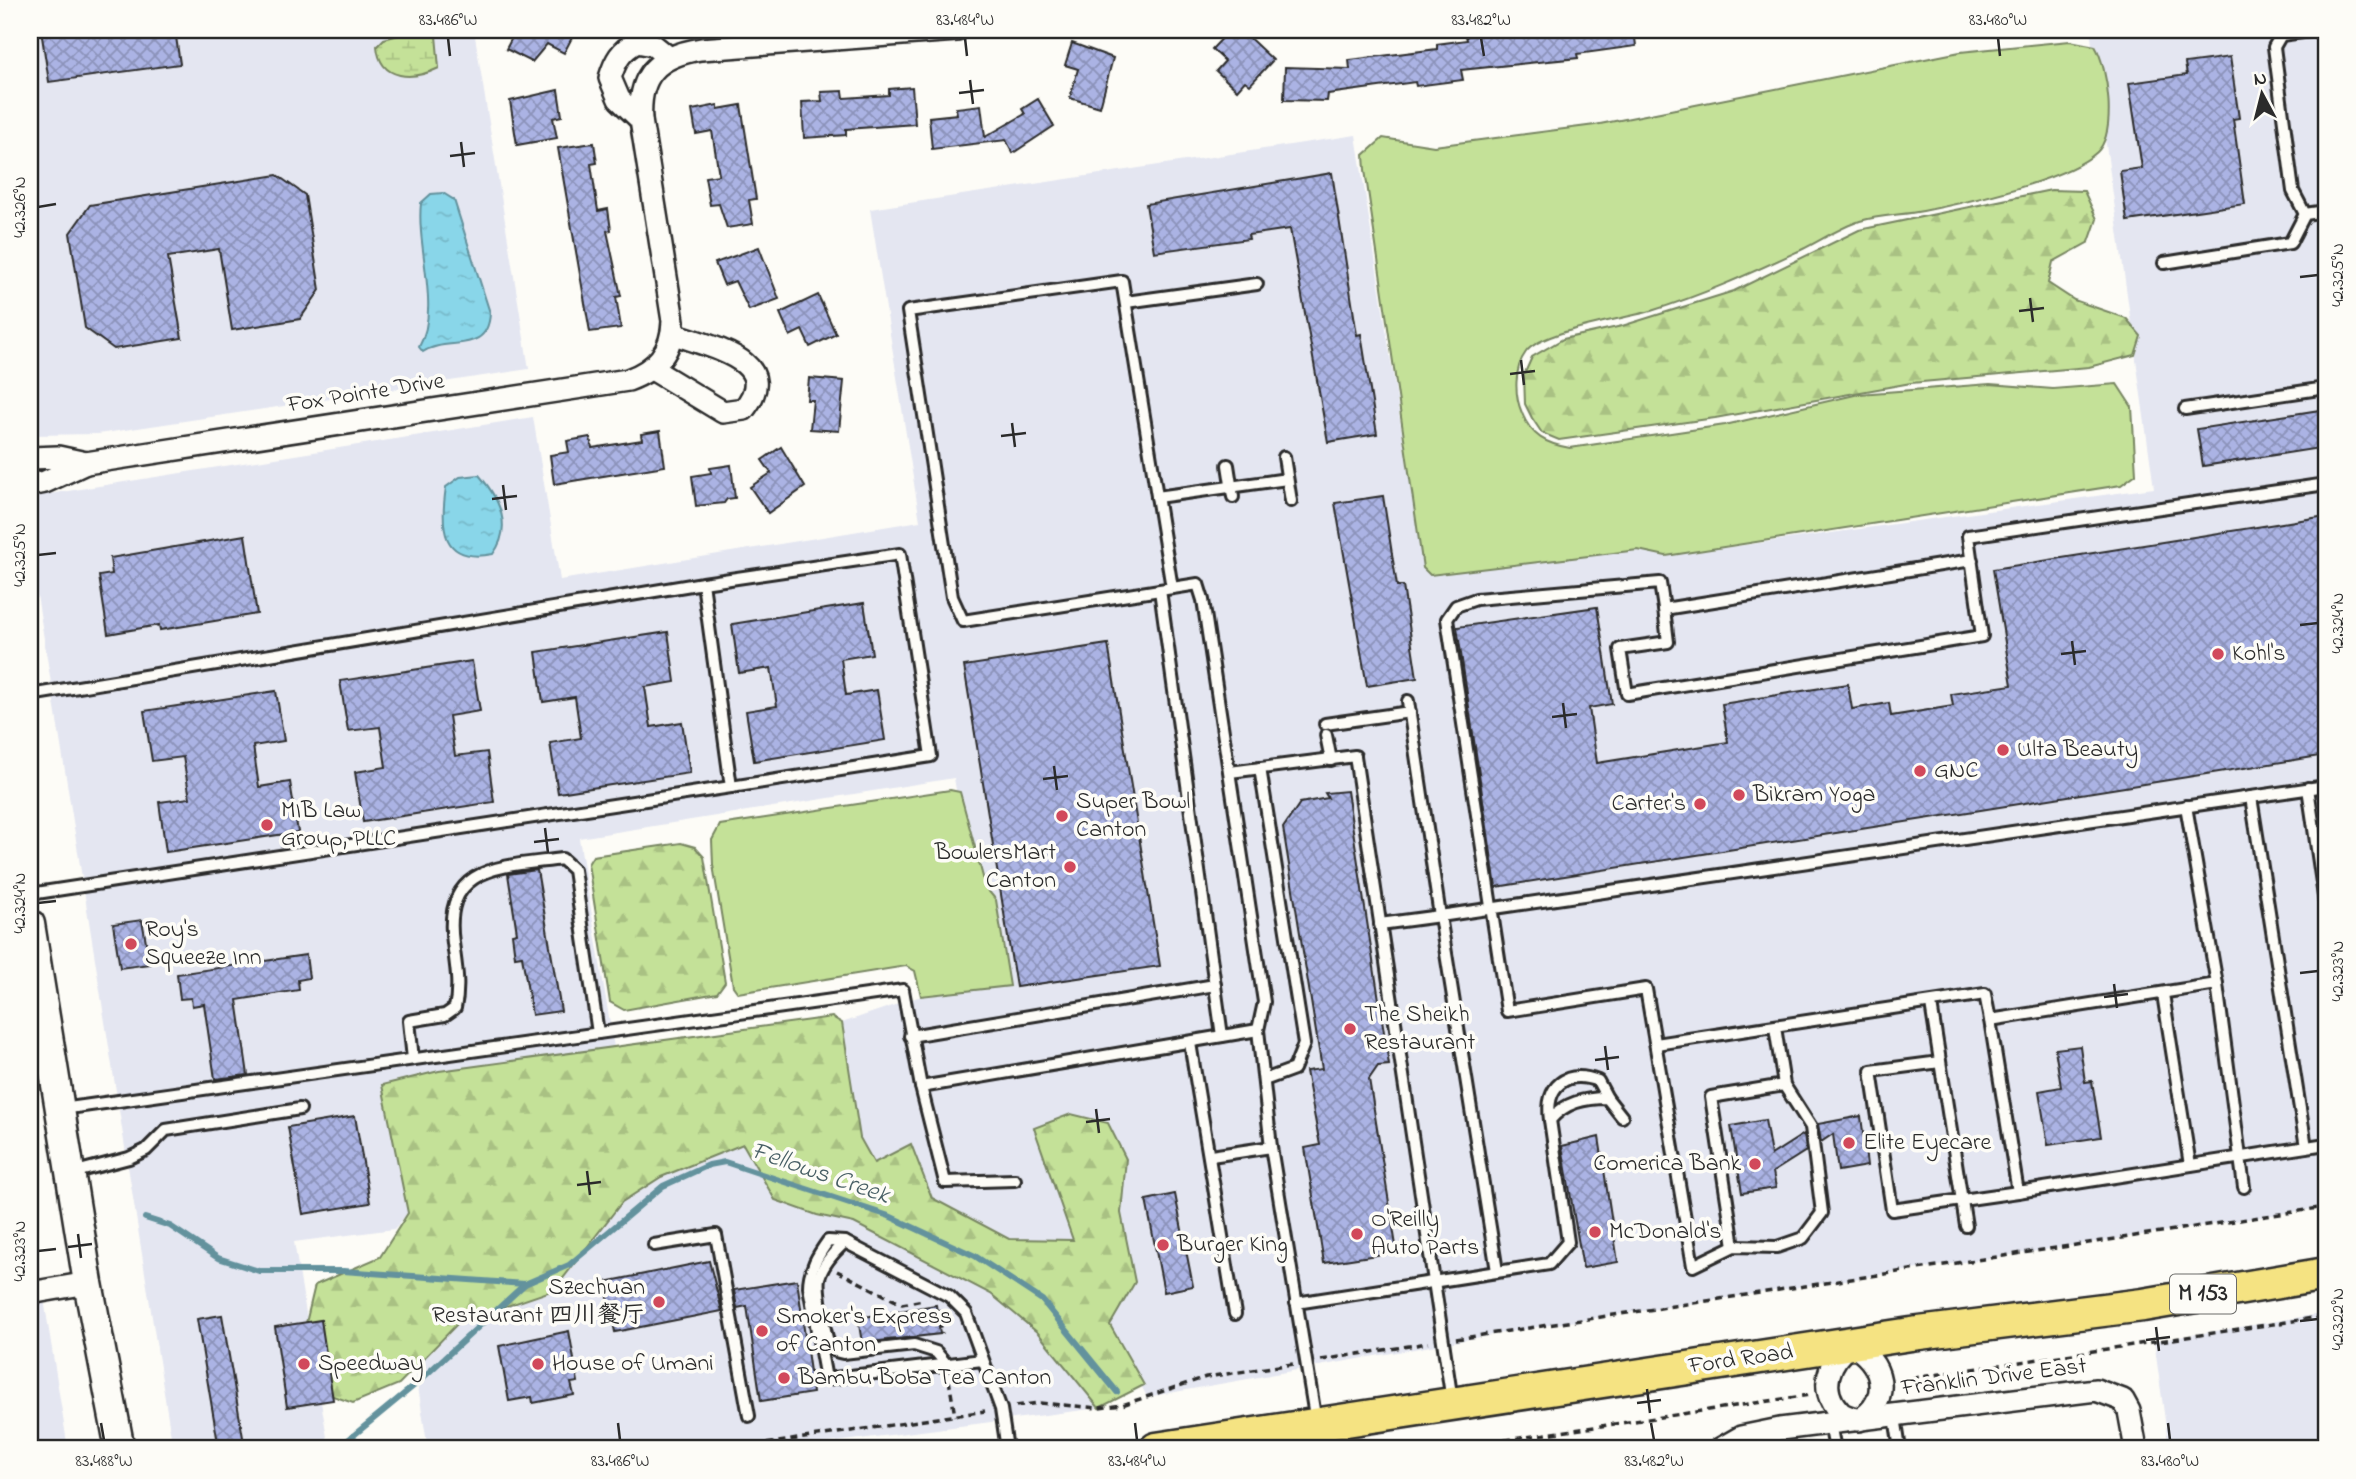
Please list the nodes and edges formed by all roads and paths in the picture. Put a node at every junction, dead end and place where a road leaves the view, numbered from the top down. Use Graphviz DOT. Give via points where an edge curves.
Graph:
graph roads {
  1 [pos="957,30"];
  2 [pos="2318,30"];
  3 [pos="668,57"];
  4 [pos="640,120"];
  5 [pos="2326,211"];
  6 [pos="2305,214"];
  7 [pos="2164,263"];
  8 [pos="1257,284"];
  9 [pos="1126,302"];
  10 [pos="672,333"];
  11 [pos="652,369"];
  12 [pos="2326,388"];
  13 [pos="2185,409"];
  14 [pos="1284,457"];
  15 [pos="30,458"];
  16 [pos="86,463"];
  17 [pos="1228,465"];
  18 [pos="1287,479"];
  19 [pos="2326,484"];
  20 [pos="30,485"];
  21 [pos="1233,492"];
  22 [pos="1157,497"];
  23 [pos="1291,501"];
  24 [pos="1972,560"];
  25 [pos="703,583"];
  26 [pos="1172,588"];
  27 [pos="1160,590"];
  28 [pos="1664,610"];
  29 [pos="30,695"];
  30 [pos="1331,760"];
  31 [pos="1260,768"];
  32 [pos="1230,772"];
  33 [pos="2326,786"];
  34 [pos="732,787"];
  35 [pos="2308,788"];
  36 [pos="2251,797"];
  37 [pos="2186,806"];
  38 [pos="30,894"];
  39 [pos="1491,908"];
  40 [pos="2326,910"];
  41 [pos="1440,916"];
  42 [pos="30,924"];
  43 [pos="1380,924"];
  44 [pos="2217,984"];
  45 [pos="1214,985"];
  46 [pos="2163,994"];
  47 [pos="1931,1004"];
  48 [pos="1990,1020"];
  49 [pos="1775,1027"];
  50 [pos="1258,1030"];
  51 [pos="598,1033"];
  52 [pos="910,1036"];
  53 [pos="1222,1036"];
  54 [pos="1190,1043"];
  55 [pos="1656,1044"];
  56 [pos="413,1059"];
  57 [pos="1940,1062"];
  58 [pos="1264,1080"];
  59 [pos="1784,1085"];
  60 [pos="921,1087"];
  61 [pos="1607,1098"];
  62 [pos="60,1109"];
  63 [pos="300,1109"];
  64 [pos="1622,1117"];
  65 [pos="1550,1120"];
  66 [pos="2326,1144"];
  67 [pos="1271,1147"];
  68 [pos="2306,1147"];
  69 [pos="1210,1156"];
  70 [pos="2240,1156"];
  71 [pos="2190,1165"];
  72 [pos="71,1174"];
  73 [pos="1015,1180"];
  74 [pos="2244,1187"];
  75 [pos="2018,1192"];
  76 [pos="1962,1200"];
  77 [pos="2326,1207"];
  78 [pos="1966,1226"];
  79 [pos="845,1242"];
  80 [pos="654,1245"];
  81 [pos="1734,1246"];
  82 [pos="826,1266"];
  83 [pos="1497,1271"];
  84 [pos="2326,1274"];
  85 [pos="88,1283"];
  86 [pos="883,1283"];
  87 [pos="1434,1283"];
  88 [pos="878,1292"];
  89 [pos="30,1293"];
  90 [pos="911,1296"];
  91 [pos="930,1299"];
  92 [pos="906,1303"];
  93 [pos="937,1303"];
  94 [pos="1296,1303"];
  95 [pos="1235,1314"];
  96 [pos="2326,1316"];
  97 [pos="2221,1332"];
  98 [pos="942,1334"];
  99 [pos="1461,1338"];
  100 [pos="1851,1345"];
  101 [pos="982,1360"];
  102 [pos="948,1370"];
  103 [pos="1173,1388"];
  104 [pos="1453,1404"];
  105 [pos="1016,1406"];
  106 [pos="978,1412"];
  107 [pos="749,1416"];
  108 [pos="955,1416"];
  109 [pos="1895,1417"];
  110 [pos="1859,1420"];
  111 [pos="1317,1424"];
  112 [pos="1830,1424"];
  113 [pos="120,1449"];
  114 [pos="731,1449"];
  115 [pos="1007,1449"];
  116 [pos="1156,1449"];
  117 [pos="1720,1449"];
  118 [pos="1835,1449"];
  119 [pos="1900,1449"];
  120 [pos="2136,1449"];
  1 -- 3 [label="street" via="701,49"];
  2 -- 6 [label="lane" via="2281,35 2274,47 2293,191"];
  3 -- 4 [label="street" via="654,68 641,94"];
  3 -- 4 [label="street" via="637,41 615,62 610,78 619,99"];
  4 -- 10 [label="street"];
  5 -- 6 [label="lane"];
  6 -- 7 [label="lane" via="2290,243"];
  8 -- 9 [label="lane"];
  9 -- 22 [label="lane"];
  9 -- 27 [label="lane" via="1122,281 908,311 951,597 963,621"];
  10 -- 11 [label="street"];
  10 -- 11 [label="street" via="747,363 757,378 757,394 744,409 723,412"];
  11 -- 16 [label="street, Fox Pointe Drive" via="628,380"];
  12 -- 13 [label="lane"];
  14 -- 18 [label="lane"];
  15 -- 16 [label="street"];
  16 -- 20 [label="street"];
  17 -- 21 [label="lane"];
  18 -- 21 [label="lane"];
  18 -- 23 [label="lane"];
  19 -- 24 [label="lane" via="1968,536"];
  21 -- 22 [label="lane"];
  22 -- 26 [label="lane"];
  24 -- 28 [label="lane"];
  24 -- 28 [label="lane" via="1982,636 1627,694 1620,649 1668,642"];
  25 -- 29 [label="lane"];
  25 -- 34 [label="lane"];
  25 -- 34 [label="lane" via="901,554 931,756"];
  26 -- 27 [label="lane"];
  26 -- 32 [label="lane" via="1198,584"];
  27 -- 45 [label="lane"];
  28 -- 39 [label="lane" via="1660,583 1476,599 1456,606 1447,619"];
  30 -- 31 [label="lane"];
  30 -- 41 [label="lane" via="1326,729 1409,706"];
  30 -- 43 [label="lane" via="1355,756"];
  31 -- 32 [label="lane"];
  31 -- 58 [label="lane" via="1304,1044 1294,1069"];
  32 -- 50 [label="lane" via="1264,1002"];
  33 -- 35 [label="lane"];
  34 -- 38 [label="lane"];
  35 -- 36 [label="lane"];
  35 -- 40 [label="lane"];
  36 -- 37 [label="lane"];
  36 -- 68 [label="lane"];
  37 -- 39 [label="lane"];
  37 -- 44 [label="lane"];
  39 -- 41 [label="lane"];
  39 -- 55 [label="lane" via="1507,1011 1646,989"];
  41 -- 43 [label="lane"];
  41 -- 83 [label="lane"];
  42 -- 62 [label="main road"];
  43 -- 87 [label="lane"];
  44 -- 46 [label="lane"];
  44 -- 70 [label="lane"];
  45 -- 52 [label="lane"];
  45 -- 53 [label="lane"];
  46 -- 48 [label="lane"];
  46 -- 71 [label="lane"];
  47 -- 48 [label="lane" via="1985,994"];
  47 -- 49 [label="lane"];
  47 -- 57 [label="lane"];
  48 -- 75 [label="lane"];
  49 -- 55 [label="lane"];
  49 -- 59 [label="lane"];
  50 -- 53 [label="lane"];
  50 -- 58 [label="lane"];
  51 -- 52 [label="lane" via="903,990"];
  51 -- 56 [label="lane"];
  51 -- 56 [label="lane" via="574,870 562,859 499,867 475,875 457,898 449,918 459,992 455,1008 445,1015 409,1021"];
  52 -- 60 [label="lane"];
  53 -- 54 [label="lane"];
  54 -- 60 [label="lane"];
  54 -- 69 [label="lane"];
  55 -- 81 [label="lane" via="1693,1266"];
  56 -- 62 [label="lane"];
  57 -- 76 [label="lane"];
  57 -- 76 [label="lane" via="1871,1072 1892,1210"];
  58 -- 67 [label="lane"];
  59 -- 81 [label="lane" via="1712,1097"];
  59 -- 81 [label="lane" via="1811,1126 1822,1213 1803,1238 1777,1247"];
  60 -- 73 [label="lane" via="945,1182"];
  61 -- 64 [label="lane"];
  61 -- 65 [label="lane" via="1586,1098 1558,1111"];
  61 -- 65 [label="lane" via="1598,1081 1572,1078 1555,1087 1547,1102"];
  62 -- 72 [label="main road"];
  63 -- 72 [label="lane" via="166,1130 146,1150 129,1158"];
  65 -- 83 [label="lane" via="1568,1242 1549,1264"];
  66 -- 68 [label="lane"];
  67 -- 69 [label="lane"];
  67 -- 94 [label="lane"];
  68 -- 70 [label="lane"];
  69 -- 95 [label="lane"];
  70 -- 71 [label="lane"];
  70 -- 74 [label="lane"];
  71 -- 75 [label="lane"];
  72 -- 85 [label="main road"];
  75 -- 76 [label="lane"];
  76 -- 78 [label="lane"];
  77 -- 99 [label="path"];
  79 -- 82 [label="lane"];
  79 -- 101 [label="lane" via="949,1296 966,1313"];
  79 -- 102 [label="lane" via="828,1241 809,1274 826,1380"];
  80 -- 107 [label="lane" via="716,1235"];
  82 -- 88 [label="path"];
  82 -- 102 [label="lane" via="818,1285 832,1348 843,1353 914,1345 936,1352"];
  83 -- 87 [label="lane"];
  84 -- 100 [label="main road, Ford Road / M 153" via="2143,1305"];
  85 -- 89 [label="street"];
  85 -- 113 [label="main road"];
  86 -- 88 [label="path"];
  87 -- 94 [label="lane"];
  87 -- 104 [label="lane"];
  88 -- 92 [label="path"];
  90 -- 92 [label="path"];
  91 -- 92 [label="path"];
  93 -- 98 [label="path"];
  94 -- 111 [label="lane"];
  96 -- 97 [label="path"];
  100 -- 104 [label="main road, Ford Road / M 153"];
  100 -- 110 [label="street" via="1872,1359 1881,1382 1872,1413"];
  100 -- 110 [label="street" via="1831,1364 1829,1392 1839,1412"];
  101 -- 102 [label="lane"];
  101 -- 115 [label="lane" via="1000,1409"];
  102 -- 108 [label="path"];
  103 -- 105 [label="path" via="1099,1408 1039,1403"];
  104 -- 111 [label="main road, Ford Road / M 153"];
  106 -- 108 [label="path"];
  108 -- 114 [label="path"];
  109 -- 110 [label="street, Franklin Drive East"];
  109 -- 119 [label="lane"];
  109 -- 120 [label="street, Franklin Drive East" via="2096,1390 2123,1400"];
  110 -- 112 [label="street, Franklin Drive East"];
  111 -- 116 [label="main road, Ford Road / M 153"];
  112 -- 117 [label="street, Franklin Drive East" via="1741,1437"];
  112 -- 118 [label="lane"];
}
